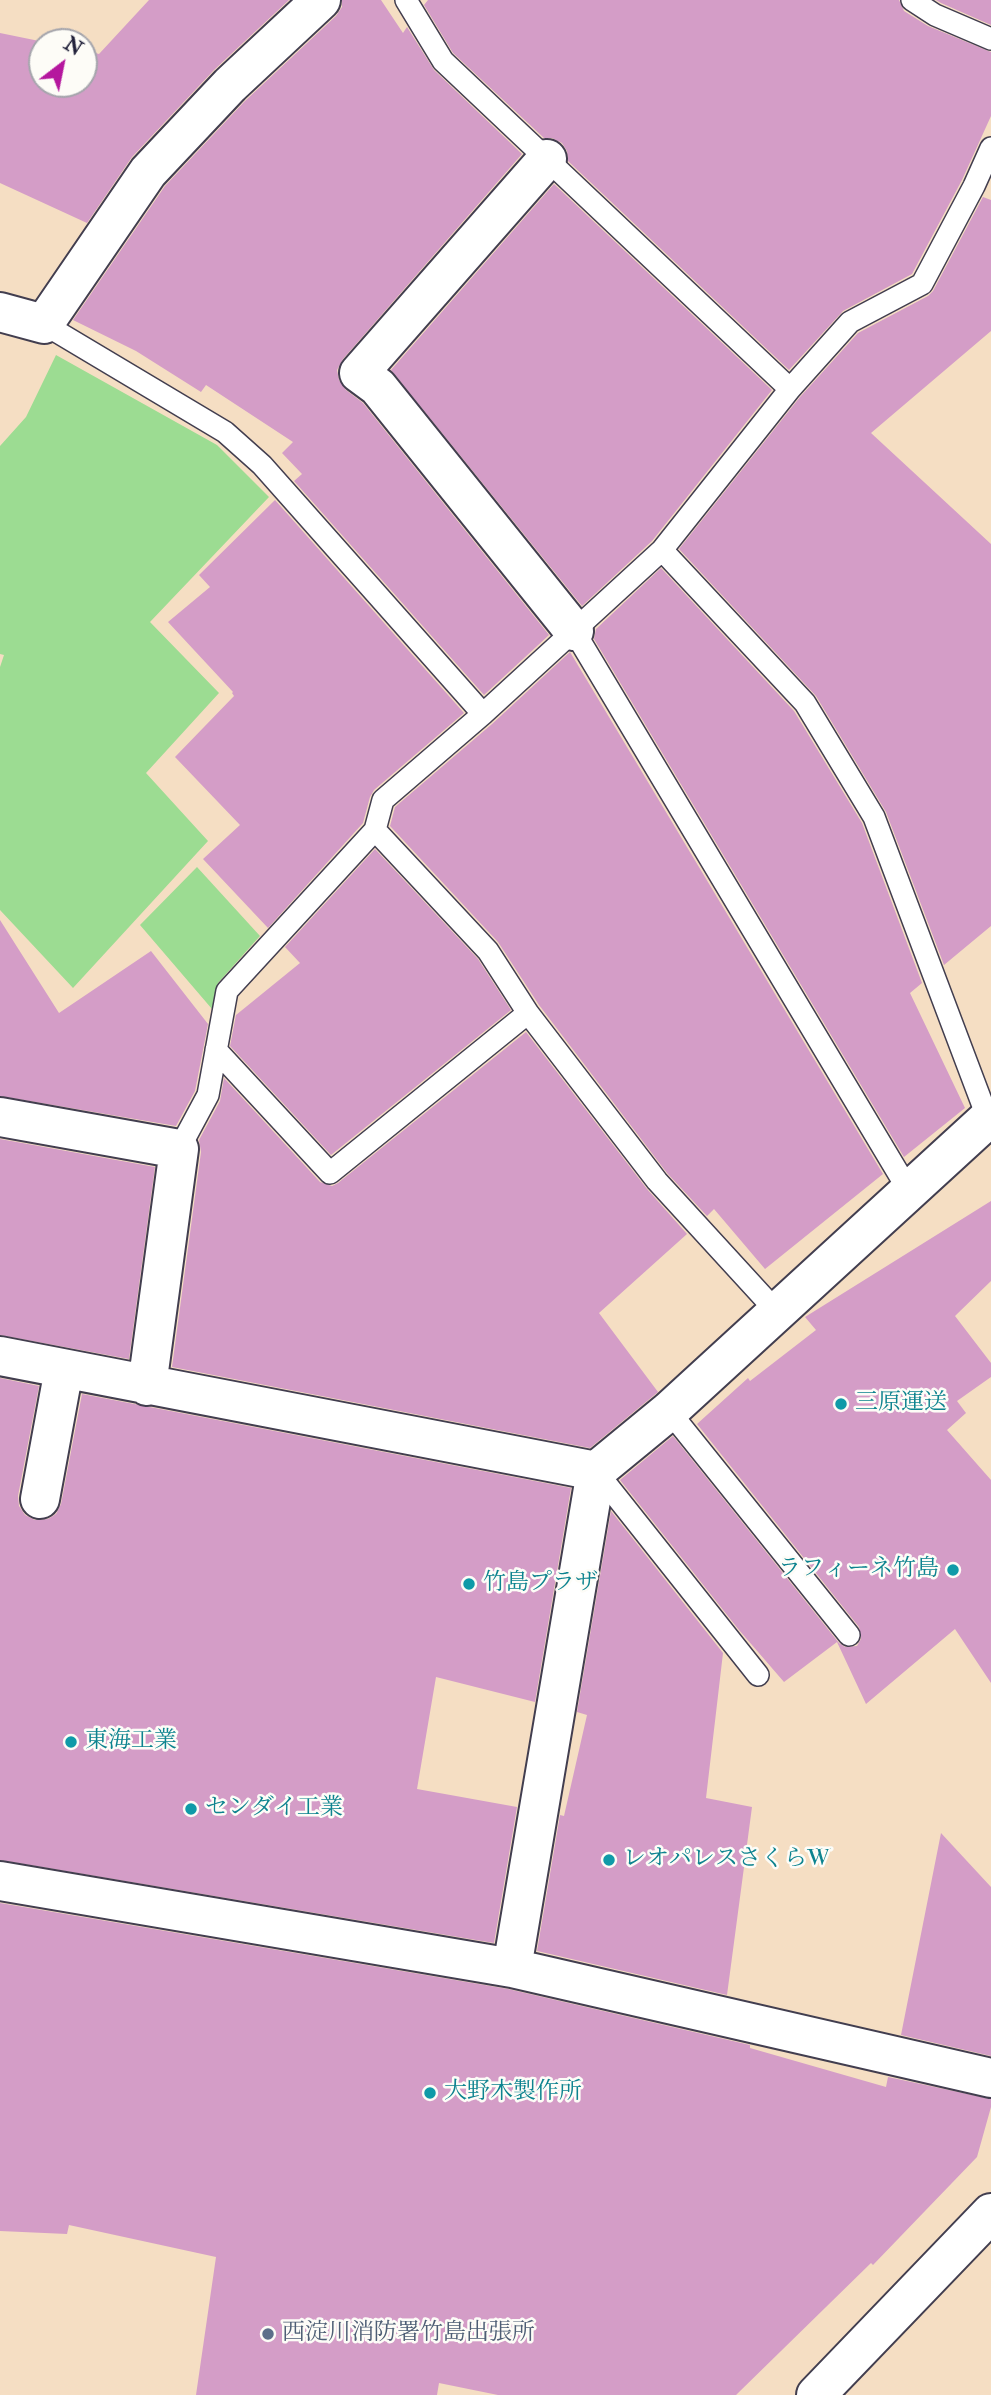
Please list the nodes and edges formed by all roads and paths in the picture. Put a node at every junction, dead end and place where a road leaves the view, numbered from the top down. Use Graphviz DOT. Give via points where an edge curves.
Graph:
graph roads {
  1 [pos="321,0"];
  2 [pos="406,0"];
  3 [pos="912,0"];
  4 [pos="991,39"];
  5 [pos="991,148"];
  6 [pos="547,159"];
  7 [pos="982,189"];
  8 [pos="0,312"];
  9 [pos="44,324"];
  10 [pos="790,389"];
  11 [pos="662,550"];
  12 [pos="574,631"];
  13 [pos="483,714"];
  14 [pos="375,830"];
  15 [pos="528,1013"];
  16 [pos="216,1050"];
  17 [pos="0,1117"];
  18 [pos="990,1120"];
  19 [pos="179,1149"];
  20 [pos="909,1191"];
  21 [pos="777,1312"];
  22 [pos="0,1356"];
  23 [pos="64,1369"];
  24 [pos="147,1386"];
  25 [pos="669,1411"];
  26 [pos="596,1471"];
  27 [pos="40,1499"];
  28 [pos="849,1635"];
  29 [pos="758,1675"];
  30 [pos="0,1881"];
  31 [pos="512,1968"];
  32 [pos="991,2078"];
  33 [pos="991,2213"];
  34 [pos="816,2395"];
  1 -- 9 [label="street" via="229,85 148,172"];
  2 -- 6 [label="lane" via="443,61"];
  3 -- 4 [label="lane"];
  5 -- 7 [label="lane"];
  6 -- 10 [label="lane"];
  6 -- 12 [label="street" via="359,373 378,387"];
  7 -- 10 [label="lane" via="922,284 850,322"];
  8 -- 9 [label="street"];
  9 -- 13 [label="lane" via="225,432 262,466"];
  10 -- 11 [label="lane"];
  11 -- 12 [label="lane"];
  11 -- 18 [label="lane" via="806,703 874,817"];
  12 -- 13 [label="lane"];
  12 -- 20 [label="lane"];
  13 -- 14 [label="lane" via="383,800"];
  14 -- 15 [label="lane" via="488,951"];
  14 -- 16 [label="lane" via="227,991"];
  15 -- 16 [label="lane" via="330,1172"];
  15 -- 21 [label="lane" via="657,1181"];
  16 -- 19 [label="lane" via="208,1095"];
  17 -- 19 [label="street"];
  18 -- 20 [label="street"];
  19 -- 24 [label="street"];
  20 -- 21 [label="street"];
  21 -- 25 [label="street"];
  22 -- 23 [label="street"];
  23 -- 24 [label="street"];
  23 -- 27 [label="street"];
  24 -- 26 [label="street"];
  25 -- 26 [label="street"];
  25 -- 28 [label="lane"];
  26 -- 29 [label="lane"];
  26 -- 31 [label="street"];
  30 -- 31 [label="street"];
  31 -- 32 [label="street"];
  33 -- 34 [label="street"];
}
